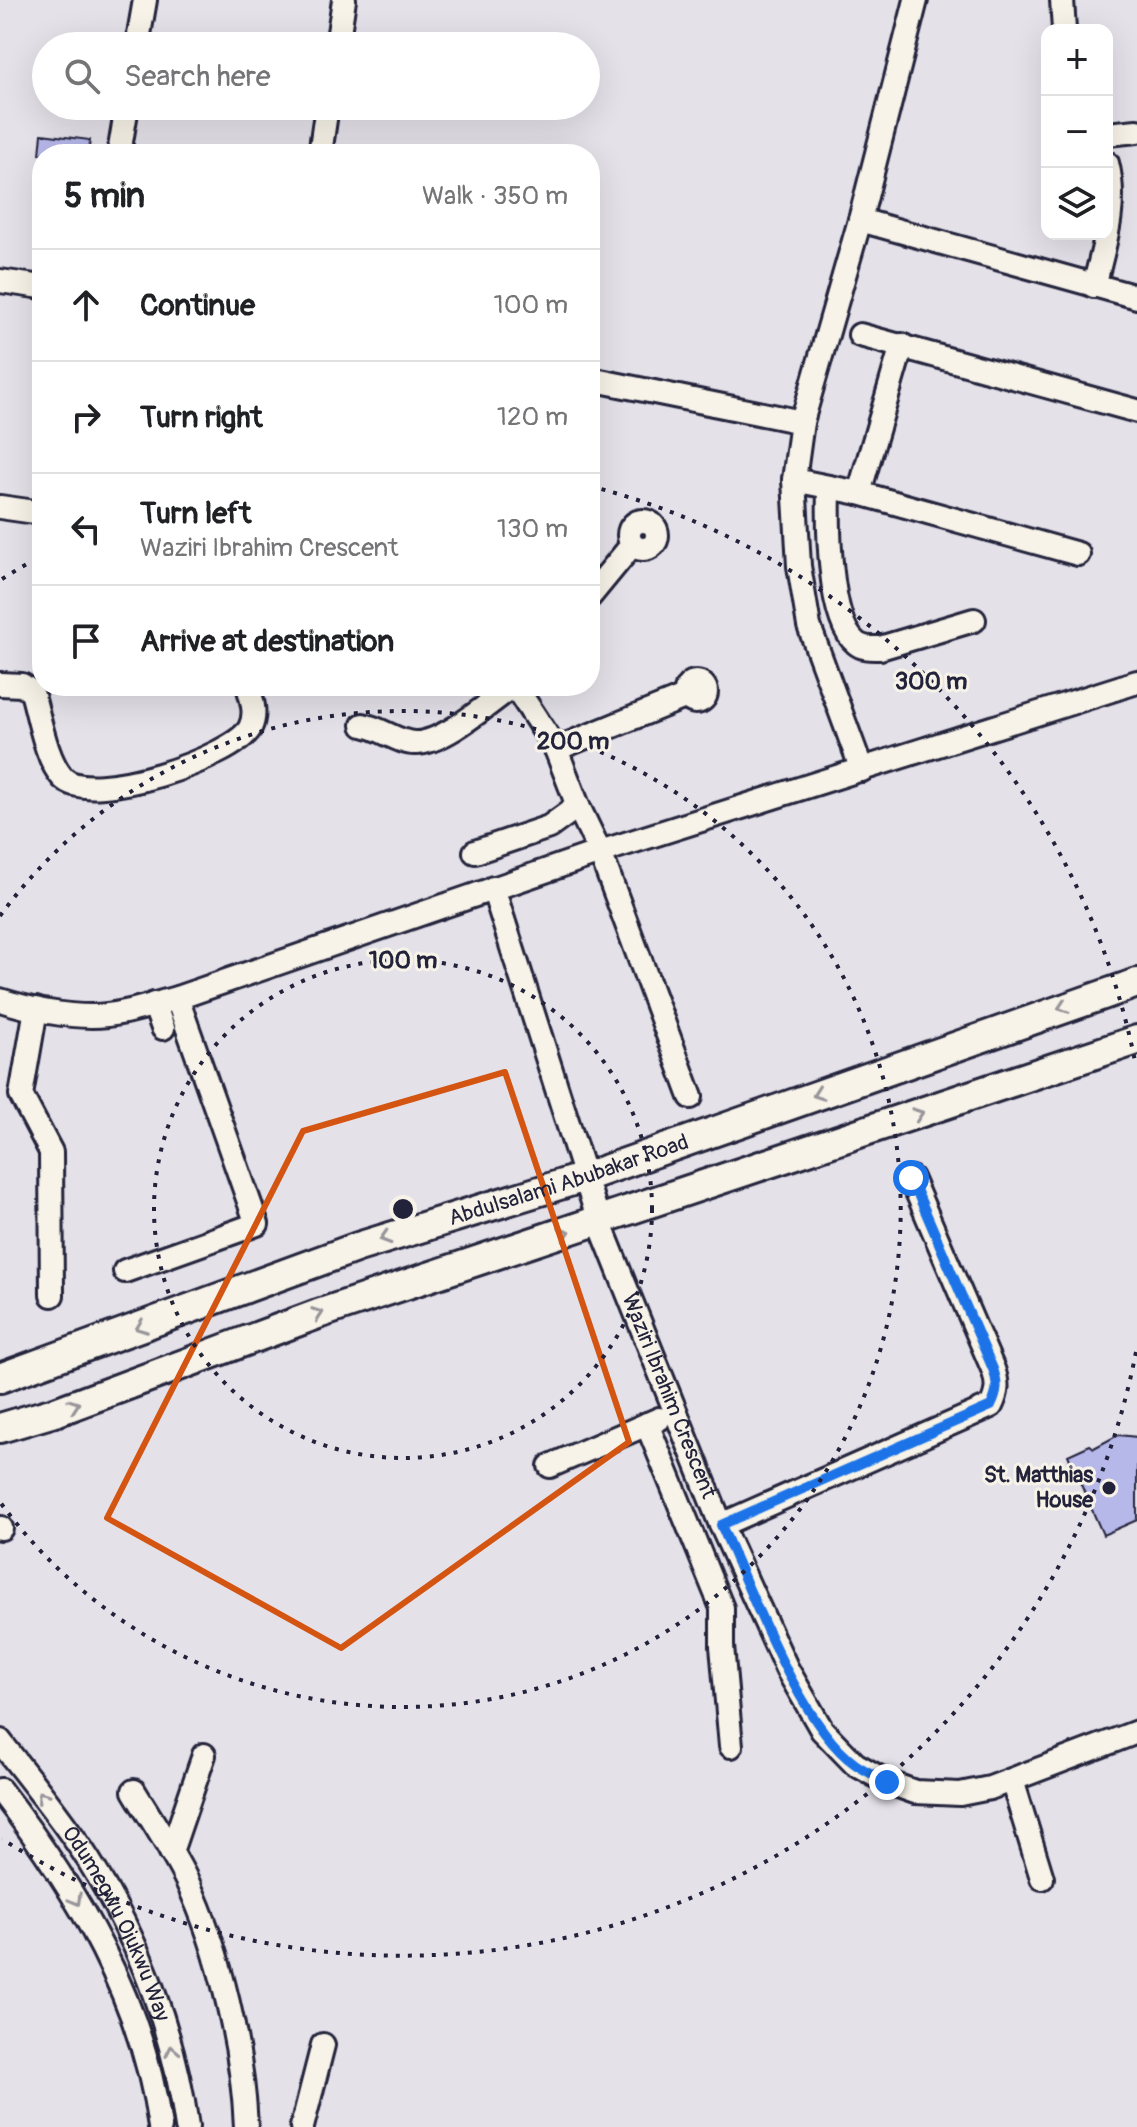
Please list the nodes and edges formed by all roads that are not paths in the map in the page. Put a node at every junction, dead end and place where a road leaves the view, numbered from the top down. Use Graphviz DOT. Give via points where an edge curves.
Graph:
graph roads {
  1 [pos="145,0"];
  2 [pos="344,0"];
  3 [pos="916,0"];
  4 [pos="1062,0"];
  5 [pos="1064,24"];
  6 [pos="139,32"];
  7 [pos="339,32"];
  8 [pos="125,120"];
  9 [pos="325,120"];
  10 [pos="1137,131"];
  11 [pos="1113,133"];
  12 [pos="121,144"];
  13 [pos="321,144"];
  14 [pos="1108,168"];
  15 [pos="860,220"];
  16 [pos="0,281"];
  17 [pos="32,286"];
  18 [pos="1094,286"];
  19 [pos="1137,297"];
  20 [pos="860,335"];
  21 [pos="902,345"];
  22 [pos="600,381"];
  23 [pos="1137,411"];
  24 [pos="802,422"];
  25 [pos="794,480"];
  26 [pos="829,487"];
  27 [pos="859,493"];
  28 [pos="0,507"];
  29 [pos="32,512"];
  30 [pos="632,545"];
  31 [pos="1078,554"];
  32 [pos="600,584"];
  33 [pos="974,620"];
  34 [pos="1137,682"];
  35 [pos="0,684"];
  36 [pos="32,692"];
  37 [pos="33,696"];
  38 [pos="251,696"];
  39 [pos="500,696"];
  40 [pos="521,696"];
  41 [pos="687,696"];
  42 [pos="363,725"];
  43 [pos="556,749"];
  44 [pos="862,770"];
  45 [pos="578,806"];
  46 [pos="475,852"];
  47 [pos="600,852"];
  48 [pos="493,888"];
  49 [pos="1136,990"];
  50 [pos="177,998"];
  51 [pos="0,1000"];
  52 [pos="154,1004"];
  53 [pos="36,1009"];
  54 [pos="163,1028"];
  55 [pos="1137,1040"];
  56 [pos="691,1097"];
  57 [pos="585,1177"];
  58 [pos="911,1178"];
  59 [pos="599,1221"];
  60 [pos="125,1271"];
  61 [pos="52,1295"];
  62 [pos="0,1378"];
  63 [pos="676,1412"];
  64 [pos="647,1424"];
  65 [pos="0,1428"];
  66 [pos="550,1466"];
  67 [pos="721,1525"];
  68 [pos="1137,1732"];
  69 [pos="0,1741"];
  70 [pos="731,1746"];
  71 [pos="204,1755"];
  72 [pos="1012,1780"];
  73 [pos="0,1790"];
  74 [pos="134,1791"];
  75 [pos="171,1852"];
  76 [pos="1042,1878"];
  77 [pos="323,2045"];
  78 [pos="160,2127"];
  79 [pos="187,2127"];
  80 [pos="246,2127"];
  81 [pos="302,2127"];
  1 -- 6 [label="street"];
  2 -- 7 [label="street"];
  3 -- 15 [label="street"];
  4 -- 5 [label="street"];
  8 -- 12 [label="street"];
  9 -- 13 [label="street"];
  10 -- 11 [label="street"];
  14 -- 18 [label="street" via="1112,200"];
  15 -- 18 [label="street"];
  15 -- 24 [label="street"];
  16 -- 17 [label="street"];
  18 -- 19 [label="street"];
  20 -- 21 [label="street"];
  21 -- 23 [label="street"];
  21 -- 27 [label="street"];
  22 -- 24 [label="street"];
  24 -- 25 [label="street"];
  25 -- 26 [label="street"];
  25 -- 44 [label="street" via="809,626"];
  26 -- 27 [label="street"];
  26 -- 33 [label="street" via="832,580 854,642 880,648"];
  27 -- 31 [label="street"];
  28 -- 29 [label="street"];
  30 -- 32 [label="street"];
  34 -- 44 [label="street"];
  35 -- 36 [label="street" via="22,685"];
  37 -- 38 [label="street" via="52,761 64,779 99,787 165,774 232,745 254,717"];
  39 -- 42 [label="street" via="449,731 414,744"];
  40 -- 43 [label="street"];
  41 -- 43 [label="street"];
  43 -- 45 [label="street"];
  44 -- 47 [label="street"];
  45 -- 46 [label="street" via="549,827"];
  45 -- 47 [label="street"];
  47 -- 48 [label="street"];
  47 -- 56 [label="street"];
  48 -- 50 [label="street"];
  48 -- 57 [label="street, Waziri Ibrahim Crescent"];
  49 -- 57 [label="main road, Abdulsalami Abubakar Road, one-way"];
  50 -- 52 [label="street"];
  50 -- 60 [label="street" via="257,1224"];
  51 -- 53 [label="street"];
  52 -- 53 [label="street" via="90,1016"];
  52 -- 54 [label="street"];
  53 -- 61 [label="street" via="21,1095 51,1152"];
  59 -- 55 [label="main road, one-way"];
  57 -- 59 [label="street, Waziri Ibrahim Crescent"];
  57 -- 62 [label="main road, Abdulsalami Abubakar Road, one-way" via="358,1247"];
  58 -- 67 [label="street" via="998,1383 991,1406"];
  59 -- 63 [label="street, Waziri Ibrahim Crescent"];
  65 -- 59 [label="main road, one-way"];
  63 -- 64 [label="street"];
  63 -- 67 [label="street, Waziri Ibrahim Crescent"];
  64 -- 66 [label="street"];
  64 -- 70 [label="street" via="722,1608"];
  67 -- 72 [label="street, Waziri Ibrahim Crescent" via="810,1713 843,1754 887,1782 915,1792 960,1794"];
  68 -- 72 [label="street, Waziri Ibrahim Crescent"];
  79 -- 69 [label="street, Odumegwu Ojukwu Way, one-way" via="167,2028 125,1927 88,1859"];
  71 -- 75 [label="street"];
  72 -- 76 [label="street"];
  73 -- 78 [label="street, Odumegwu Ojukwu Way, one-way" via="60,1874 104,1951 136,2023"];
  74 -- 75 [label="street"];
  75 -- 80 [label="street" via="199,1910 220,1975 239,2054"];
  77 -- 81 [label="street"];
}
